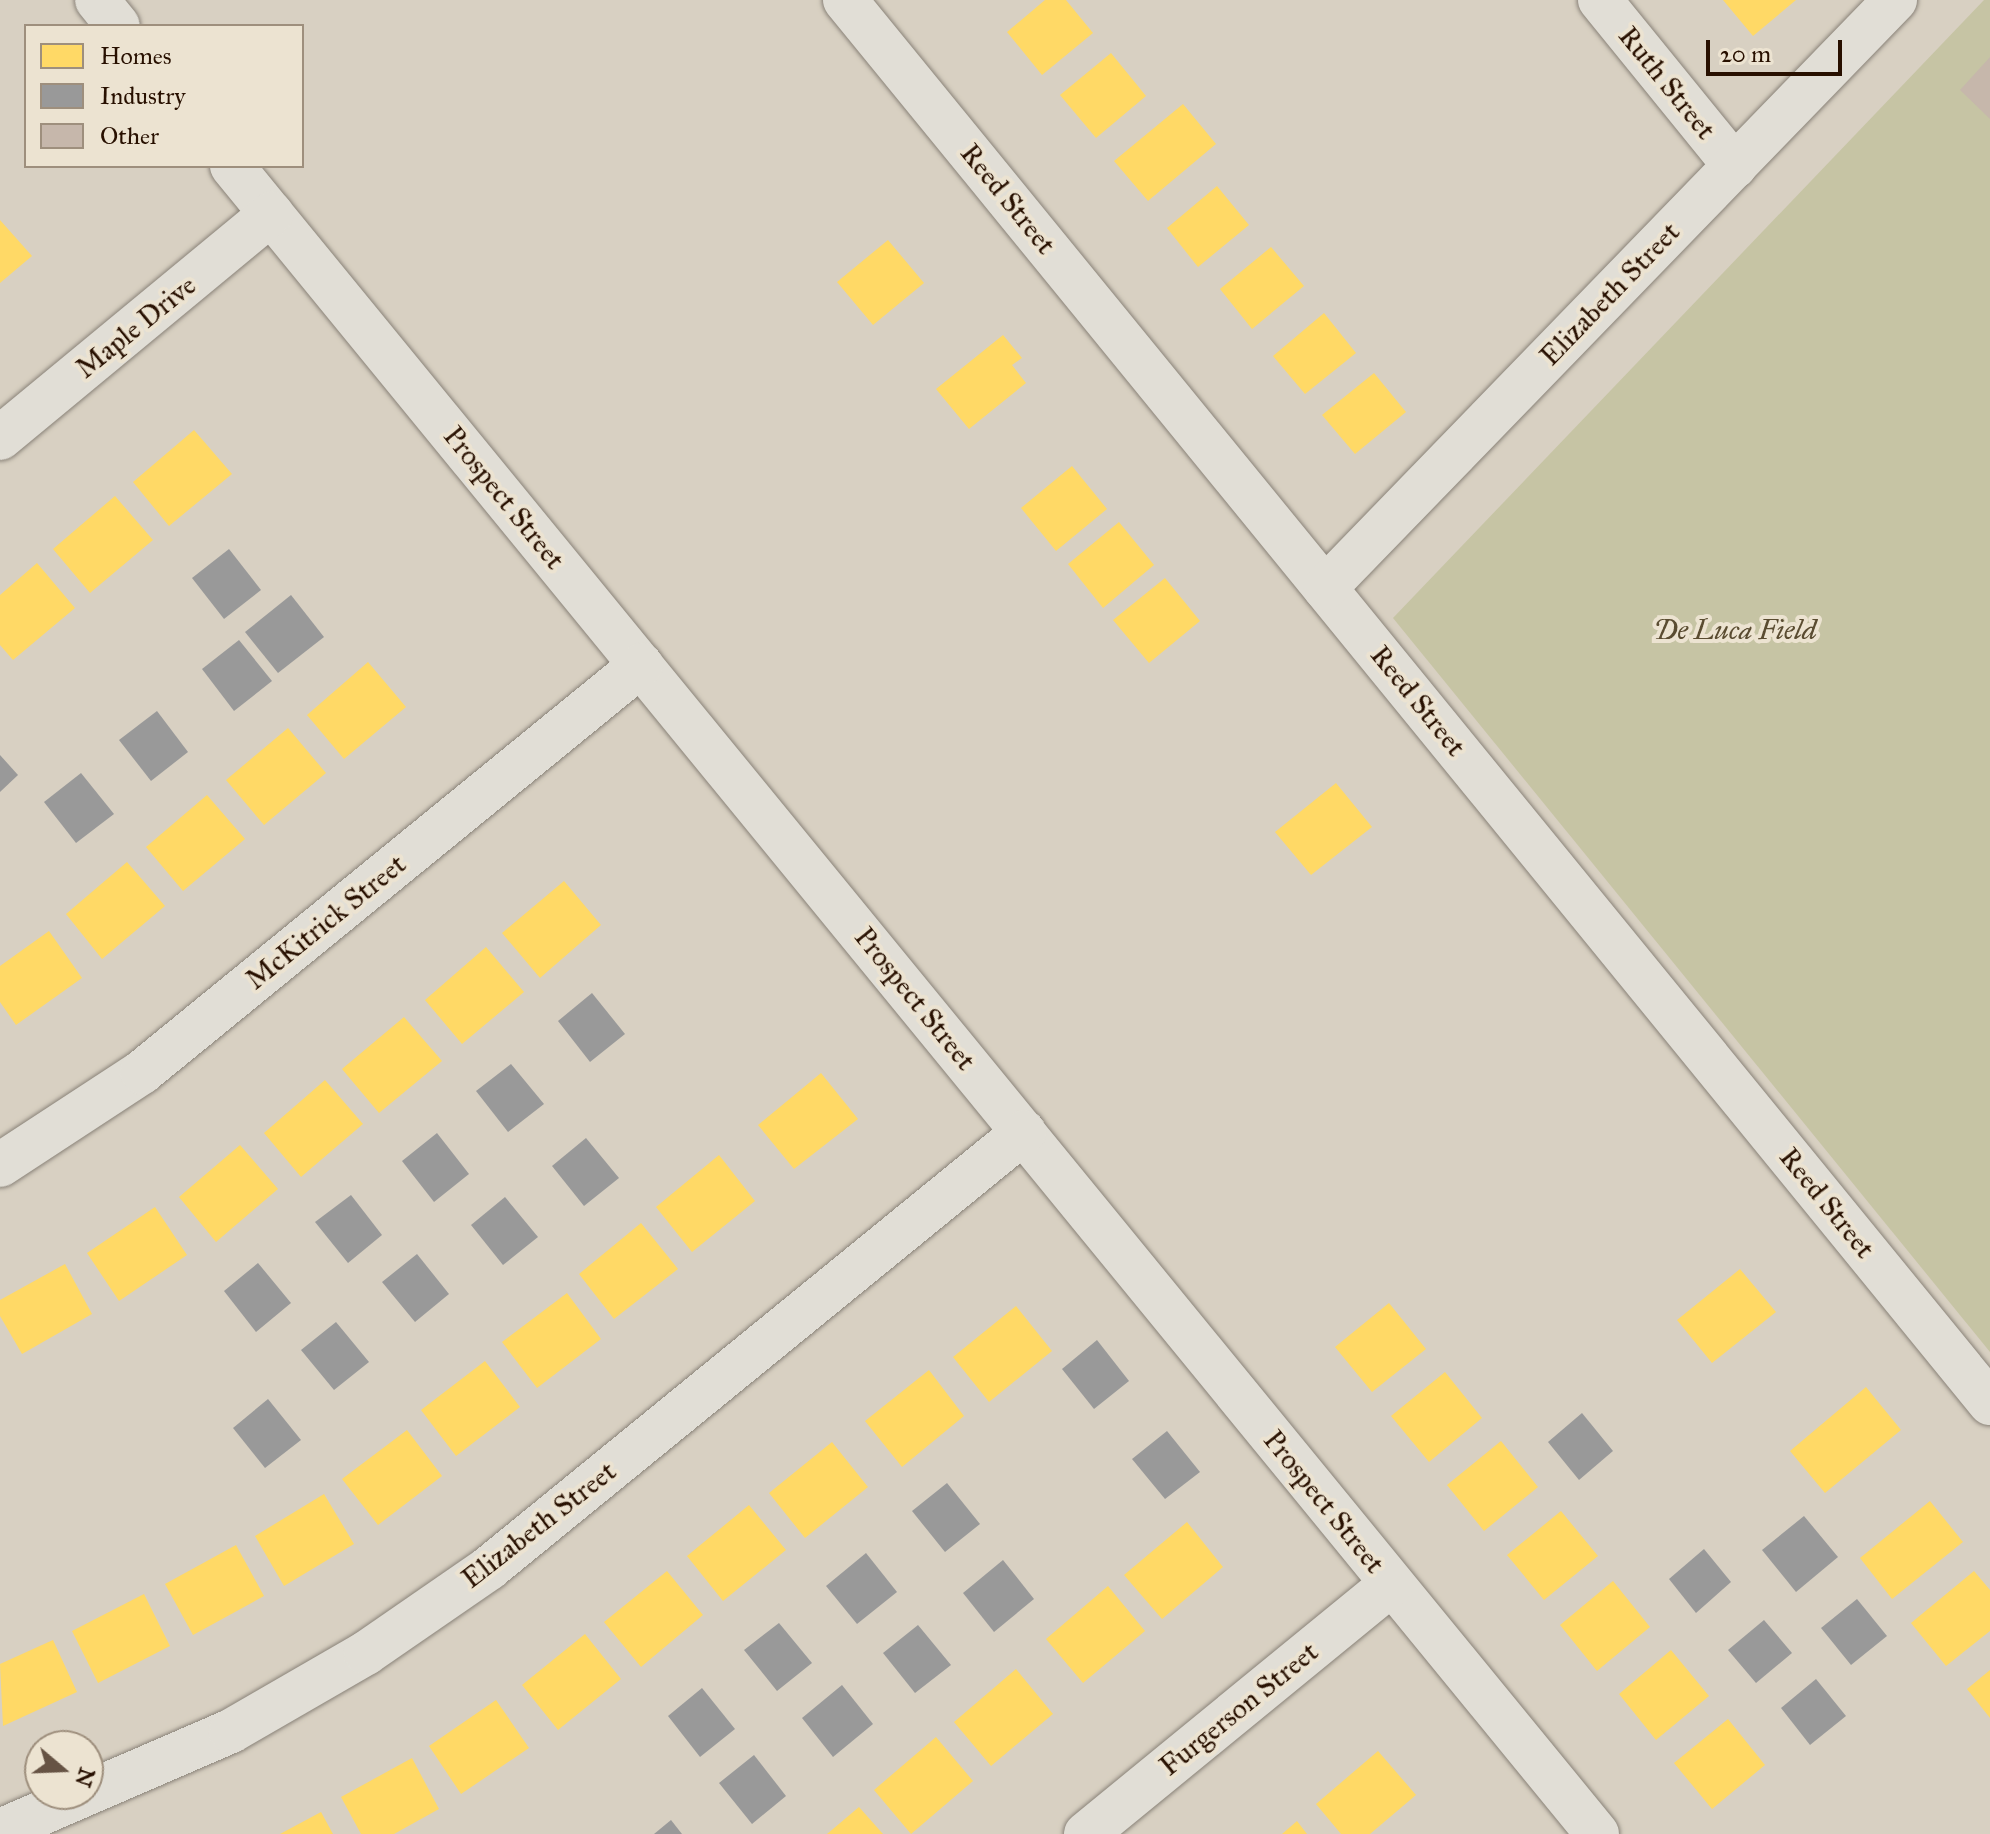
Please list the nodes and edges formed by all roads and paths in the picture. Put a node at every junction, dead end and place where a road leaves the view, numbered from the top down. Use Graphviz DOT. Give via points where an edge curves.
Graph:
graph roads {
  1 [pos="97,0"];
  2 [pos="845,0"];
  3 [pos="1600,0"];
  4 [pos="1895,0"];
  5 [pos="116,24"];
  6 [pos="1735,166"];
  7 [pos="234,168"];
  8 [pos="271,214"];
  9 [pos="0,438"];
  10 [pos="1325,588"];
  11 [pos="641,665"];
  12 [pos="1024,1132"];
  13 [pos="0,1165"];
  14 [pos="1990,1403"];
  15 [pos="1391,1584"];
  16 [pos="0,1831"];
  17 [pos="1086,1834"];
  18 [pos="1597,1834"];
  1 -- 5 [label="street"];
  2 -- 10 [label="street, Reed Street"];
  3 -- 6 [label="street, Ruth Street"];
  4 -- 6 [label="street, Elizabeth Street"];
  6 -- 10 [label="street, Elizabeth Street"];
  7 -- 8 [label="street, Prospect Street"];
  8 -- 9 [label="street, Maple Drive"];
  8 -- 11 [label="street, Prospect Street"];
  10 -- 14 [label="street, Reed Street"];
  11 -- 12 [label="street, Prospect Street"];
  11 -- 13 [label="street, McKitrick Street" via="142,1072"];
  12 -- 15 [label="street, Prospect Street"];
  12 -- 16 [label="street, Elizabeth Street" via="489,1568 366,1653 231,1731"];
  15 -- 17 [label="street, Furgerson Street"];
  15 -- 18 [label="street, Prospect Street"];
}
